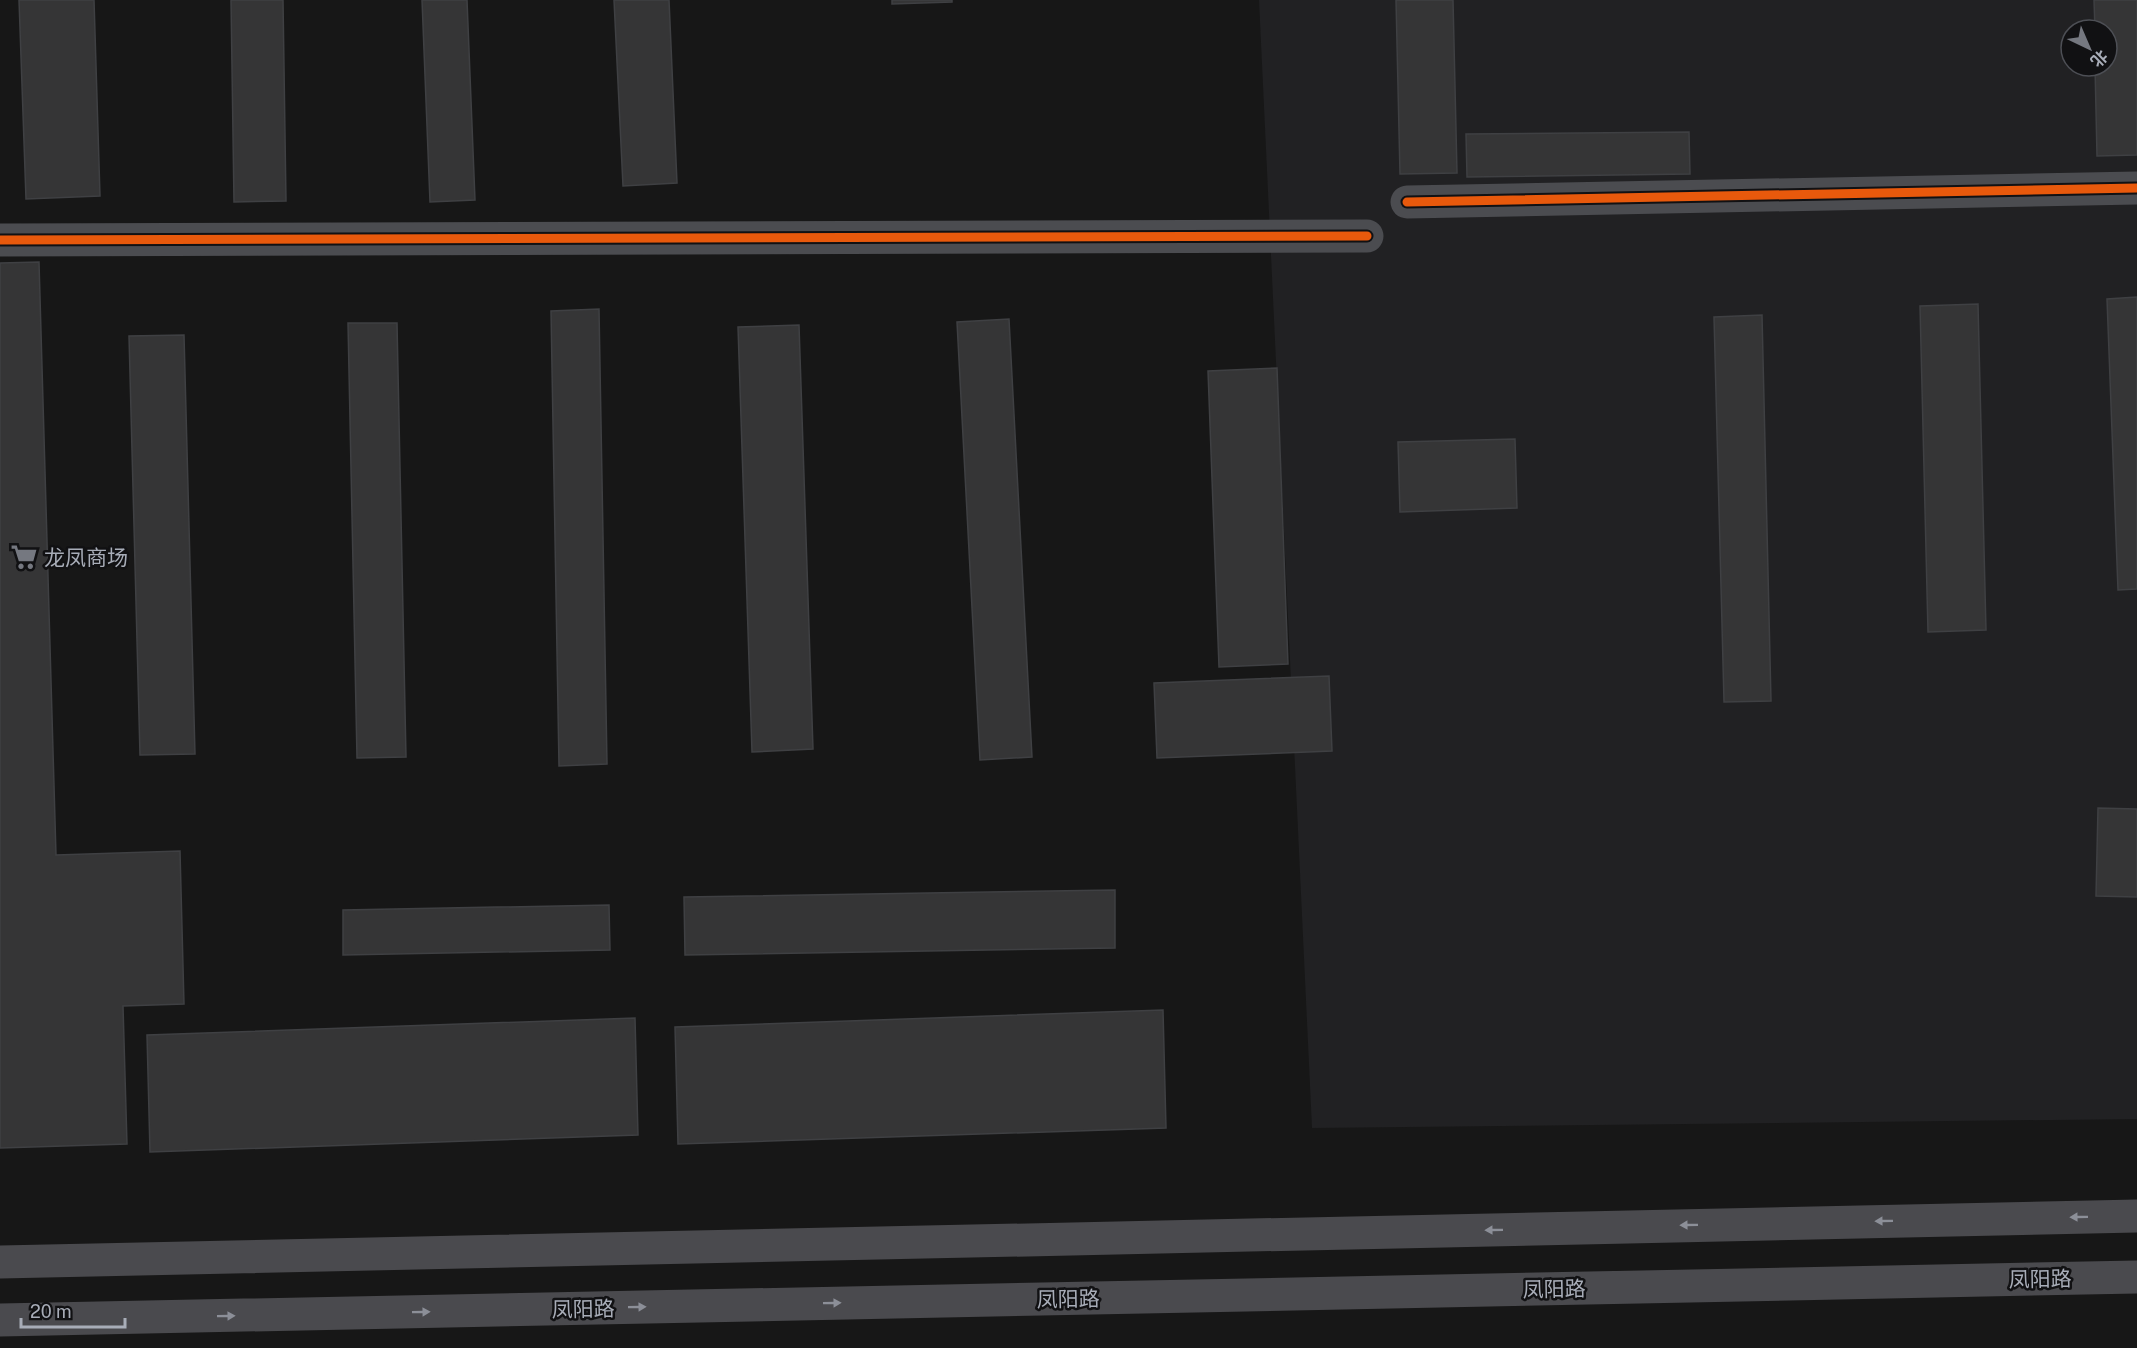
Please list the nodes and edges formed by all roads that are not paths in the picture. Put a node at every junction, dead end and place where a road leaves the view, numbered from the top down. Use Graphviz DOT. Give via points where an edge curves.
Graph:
graph roads {
  1 [pos="2137,188"];
  2 [pos="1407,202"];
  3 [pos="1367,236"];
  4 [pos="0,240"];
  5 [pos="2137,1216"];
  6 [pos="0,1262"];
  7 [pos="2137,1277"];
  8 [pos="0,1320"];
  1 -- 2 [label="street"];
  3 -- 4 [label="street"];
  5 -- 6 [label="main road, one-way"];
  8 -- 7 [label="main road, 凤阳路, one-way"];
}
